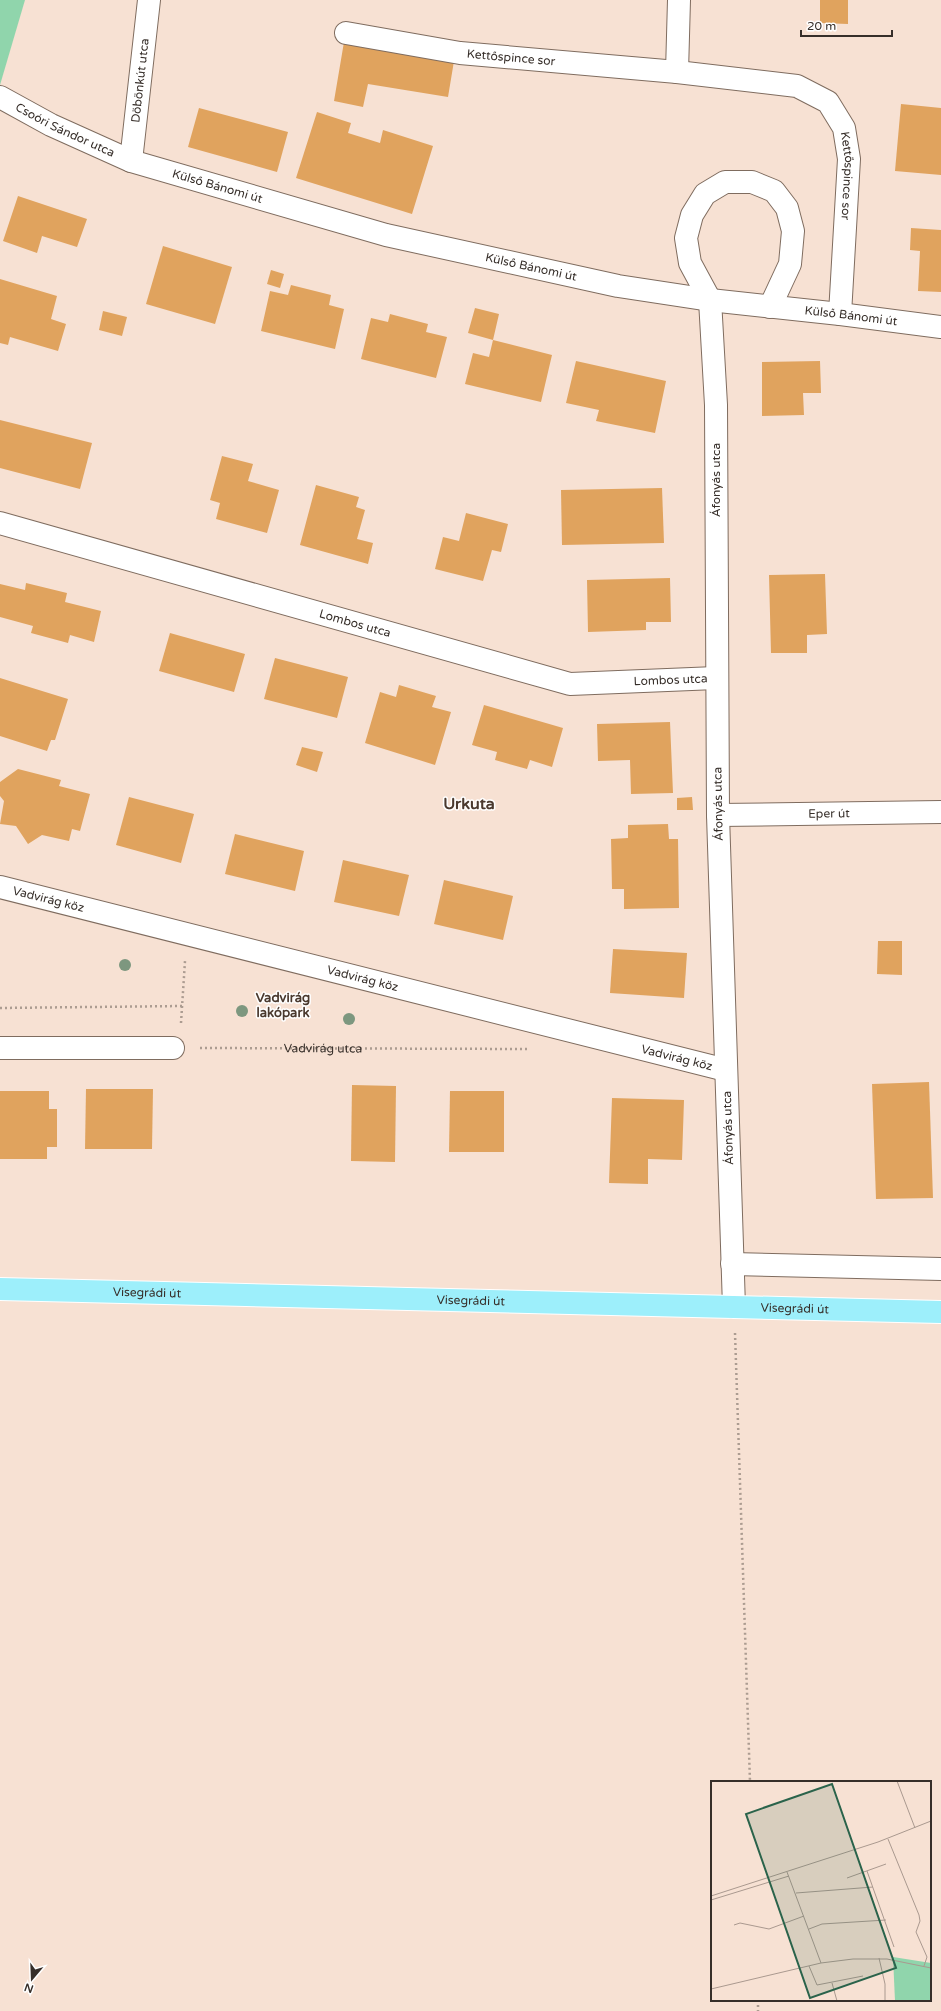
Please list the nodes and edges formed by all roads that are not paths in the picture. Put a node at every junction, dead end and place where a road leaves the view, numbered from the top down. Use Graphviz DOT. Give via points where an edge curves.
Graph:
graph roads {
  1 [pos="149,0"];
  2 [pos="679,0"];
  3 [pos="346,33"];
  4 [pos="677,72"];
  5 [pos="0,97"];
  6 [pos="131,161"];
  7 [pos="710,300"];
  8 [pos="770,307"];
  9 [pos="840,314"];
  10 [pos="941,327"];
  11 [pos="0,523"];
  12 [pos="716,678"];
  13 [pos="941,812"];
  14 [pos="718,815"];
  15 [pos="0,887"];
  16 [pos="0,1048"];
  17 [pos="173,1048"];
  18 [pos="726,1070"];
  19 [pos="732,1264"];
  20 [pos="941,1269"];
  21 [pos="0,1289"];
  22 [pos="734,1307"];
  23 [pos="941,1312"];
  1 -- 6 [label="street, Döbönkút utca"];
  2 -- 4 [label="street"];
  3 -- 4 [label="street, Kettőspince sor" via="460,52"];
  4 -- 9 [label="street, Kettőspince sor" via="797,86 828,102 844,128 849,159"];
  5 -- 6 [label="street, Csoóri Sándor utca" via="51,125"];
  6 -- 7 [label="street, Külső Bánomi út" via="386,235 618,286"];
  7 -- 8 [label="street, Külső Bánomi út"];
  7 -- 8 [label="street" via="690,263 686,238 692,216 705,194 725,182 752,182 774,191 787,208 793,231 790,264"];
  7 -- 12 [label="street, Áfonyás utca" via="716,405"];
  8 -- 9 [label="street, Külső Bánomi út"];
  9 -- 10 [label="street, Külső Bánomi út"];
  11 -- 12 [label="street, Lombos utca" via="570,684"];
  12 -- 14 [label="street, Áfonyás utca"];
  13 -- 14 [label="street, Eper út"];
  14 -- 18 [label="street, Áfonyás utca"];
  15 -- 18 [label="street, Vadvirág köz"];
  16 -- 17 [label="street"];
  18 -- 19 [label="street, Áfonyás utca"];
  19 -- 20 [label="street"];
  19 -- 22 [label="street, Áfonyás utca"];
  21 -- 22 [label="main road, Visegrádi út"];
  22 -- 23 [label="main road, Visegrádi út"];
}
